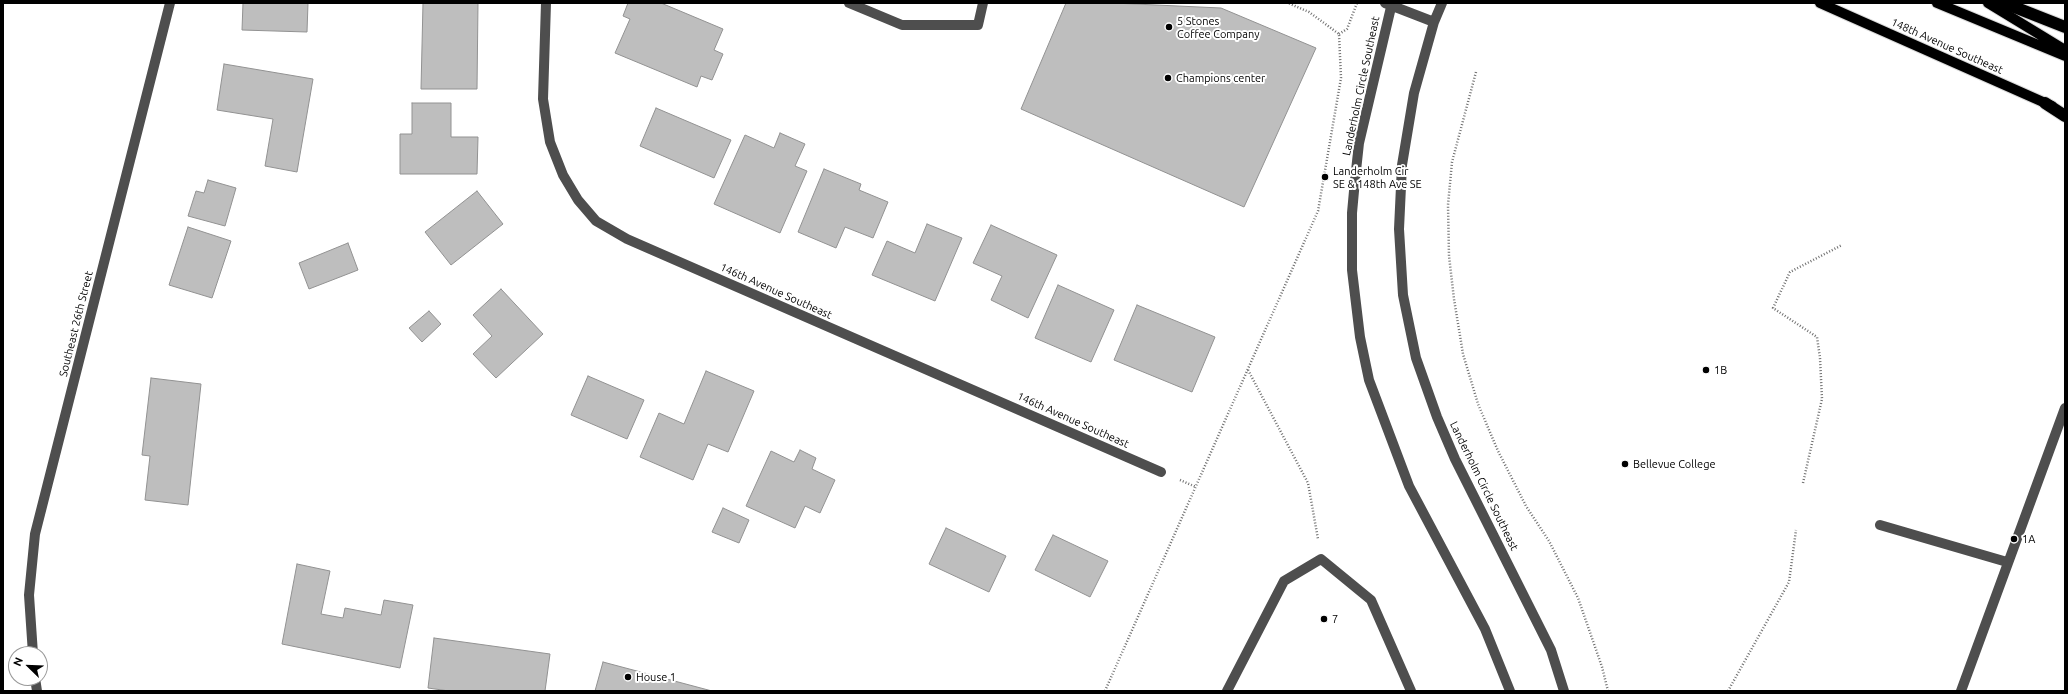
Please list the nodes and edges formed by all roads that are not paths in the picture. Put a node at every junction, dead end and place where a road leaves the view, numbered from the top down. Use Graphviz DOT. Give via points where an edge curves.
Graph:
graph roads {
  1 [pos="170,3"];
  2 [pos="546,3"];
  3 [pos="849,3"];
  4 [pos="983,3"];
  5 [pos="1442,3"];
  6 [pos="1820,3"];
  7 [pos="1937,3"];
  8 [pos="1988,3"];
  9 [pos="2004,3"];
  10 [pos="1390,4"];
  11 [pos="1434,22"];
  12 [pos="2065,27"];
  13 [pos="2065,50"];
  14 [pos="2065,56"];
  15 [pos="2045,103"];
  16 [pos="2065,111"];
  17 [pos="2065,116"];
  18 [pos="2065,408"];
  19 [pos="1161,472"];
  20 [pos="1880,525"];
  21 [pos="2007,562"];
  22 [pos="32,646"];
  23 [pos="1227,691"];
  24 [pos="1411,691"];
  25 [pos="1510,691"];
  26 [pos="1564,691"];
  27 [pos="1961,691"];
  1 -- 22 [label="street, Southeast 26th Street" via="35,534 29,595"];
  2 -- 19 [label="street, 146th Avenue Southeast" via="543,99 550,142 563,175 578,200 596,221 627,239"];
  3 -- 4 [label="street" via="902,25 978,25"];
  5 -- 11 [label="street"];
  6 -- 15 [label="main road, 148th Avenue Southeast"];
  7 -- 14 [label="main road"];
  8 -- 13 [label="main road"];
  9 -- 12 [label="highway"];
  10 -- 11 [label="street, Landerholm Circle Southeast"];
  10 -- 25 [label="street, Landerholm Circle Southeast" via="1359,143 1352,213 1352,270 1360,337 1369,380 1409,486 1486,629"];
  11 -- 26 [label="street, Landerholm Circle Southeast" via="1414,93 1402,165 1399,229 1403,295 1416,358 1437,417 1455,459 1548,643"];
  15 -- 16 [label="main road, 148th Avenue Southeast"];
  15 -- 17 [label="highway"];
  18 -- 21 [label="street"];
  20 -- 21 [label="street"];
  21 -- 27 [label="street"];
  23 -- 24 [label="street" via="1284,581 1322,559 1371,600"];
}
